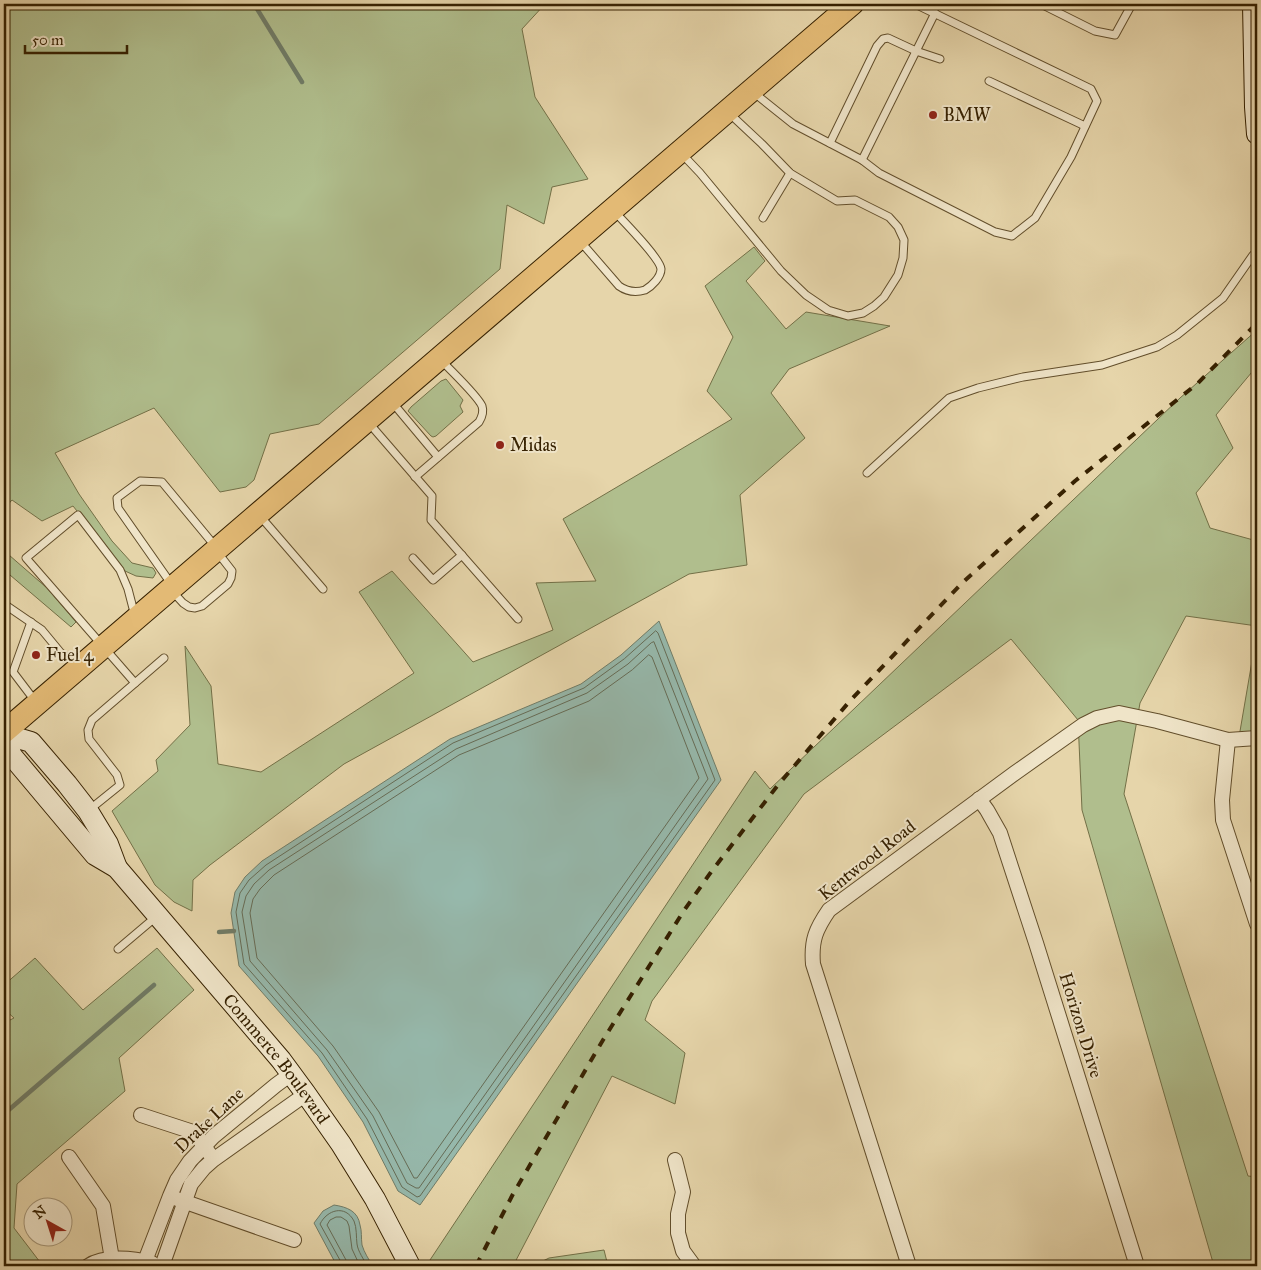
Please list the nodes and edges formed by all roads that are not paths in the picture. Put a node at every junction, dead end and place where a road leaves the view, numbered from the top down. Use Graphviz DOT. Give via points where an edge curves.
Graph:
graph roads {
  1 [pos="852,4"];
  2 [pos="915,4"];
  3 [pos="1041,4"];
  4 [pos="1132,4"];
  5 [pos="1253,4"];
  6 [pos="935,14"];
  7 [pos="916,51"];
  8 [pos="940,59"];
  9 [pos="989,81"];
  10 [pos="751,91"];
  11 [pos="727,111"];
  12 [pos="1085,126"];
  13 [pos="1257,134"];
  14 [pos="830,143"];
  15 [pos="680,152"];
  16 [pos="862,160"];
  17 [pos="790,173"];
  18 [pos="612,209"];
  19 [pos="763,218"];
  20 [pos="578,239"];
  21 [pos="1257,252"];
  22 [pos="439,358"];
  23 [pos="390,400"];
  24 [pos="366,420"];
  25 [pos="438,457"];
  26 [pos="867,474"];
  27 [pos="415,477"];
  28 [pos="258,514"];
  29 [pos="216,549"];
  30 [pos="462,555"];
  31 [pos="413,558"];
  32 [pos="172,588"];
  33 [pos="323,589"];
  34 [pos="4,604"];
  35 [pos="136,618"];
  36 [pos="518,619"];
  37 [pos="31,622"];
  38 [pos="103,647"];
  39 [pos="164,658"];
  40 [pos="80,667"];
  41 [pos="135,683"];
  42 [pos="37,704"];
  43 [pos="4,734"];
  44 [pos="1257,738"];
  45 [pos="1228,740"];
  46 [pos="979,799"];
  47 [pos="88,811"];
  48 [pos="117,868"];
  49 [pos="158,916"];
  50 [pos="1257,924"];
  51 [pos="118,949"];
  52 [pos="291,1074"];
  53 [pos="306,1094"];
  54 [pos="141,1115"];
  55 [pos="204,1146"];
  56 [pos="69,1157"];
  57 [pos="214,1160"];
  58 [pos="675,1160"];
  59 [pos="170,1196"];
  60 [pos="184,1202"];
  61 [pos="294,1240"];
  62 [pos="112,1259"];
  63 [pos="145,1261"];
  64 [pos="88,1266"];
  65 [pos="160,1266"];
  66 [pos="410,1266"];
  67 [pos="694,1266"];
  68 [pos="908,1266"];
  69 [pos="1137,1266"];
  1 -- 10 [label="main road"];
  2 -- 6 [label="lane"];
  3 -- 4 [label="lane" via="1095,30 1115,35"];
  5 -- 13 [label="main road"];
  6 -- 7 [label="lane"];
  6 -- 12 [label="lane" via="1091,89 1097,101"];
  7 -- 8 [label="lane"];
  7 -- 14 [label="lane" via="888,38 878,43"];
  7 -- 16 [label="lane"];
  9 -- 12 [label="lane"];
  10 -- 11 [label="main road"];
  10 -- 14 [label="lane" via="793,124"];
  11 -- 15 [label="main road"];
  11 -- 17 [label="lane"];
  12 -- 16 [label="lane" via="1035,218 1012,236 995,232 879,173"];
  14 -- 16 [label="lane"];
  15 -- 17 [label="lane" via="781,271 806,295 828,310 848,316 863,313 884,297 898,275 904,240 898,227 889,218 855,200 837,201"];
  15 -- 18 [label="main road"];
  17 -- 19 [label="lane"];
  18 -- 20 [label="main road"];
  18 -- 20 [label="lane" via="658,261 661,271 650,286 639,291 625,290"];
  20 -- 22 [label="main road"];
  21 -- 26 [label="lane" via="1223,298 1177,336 1156,347 1102,365 1023,377 950,398"];
  22 -- 23 [label="main road"];
  22 -- 25 [label="lane" via="482,405 483,411 479,422"];
  23 -- 24 [label="main road"];
  23 -- 25 [label="lane"];
  24 -- 27 [label="lane"];
  24 -- 28 [label="main road"];
  25 -- 27 [label="lane"];
  27 -- 30 [label="lane" via="432,496 431,520"];
  28 -- 29 [label="main road"];
  28 -- 33 [label="lane"];
  29 -- 32 [label="main road"];
  29 -- 32 [label="lane" via="232,571 228,584 195,608 183,603"];
  29 -- 32 [label="lane" via="162,482 140,480 117,498 118,508"];
  30 -- 31 [label="lane" via="433,580"];
  30 -- 36 [label="lane"];
  32 -- 35 [label="main road"];
  34 -- 37 [label="lane"];
  35 -- 38 [label="main road"];
  35 -- 38 [label="lane" via="120,570 78,514 26,558"];
  37 -- 40 [label="lane" via="61,653"];
  37 -- 42 [label="lane" via="13,672"];
  38 -- 40 [label="main road"];
  38 -- 41 [label="lane"];
  39 -- 41 [label="lane"];
  40 -- 42 [label="main road"];
  41 -- 47 [label="lane" via="97,716 88,730 89,739 117,775 120,785"];
  42 -- 43 [label="main road"];
  43 -- 47 [label="main road, Commerce Boulevard" via="32,742"];
  43 -- 48 [label="main road, Commerce Boulevard" via="12,756 89,847"];
  44 -- 45 [label="street, Kentwood Road"];
  45 -- 46 [label="street, Kentwood Road" via="1119,712 1083,725"];
  45 -- 50 [label="street" via="1223,820"];
  46 -- 68 [label="street, Kentwood Road" via="830,910 819,924 812,949 817,979"];
  46 -- 69 [label="street, Horizon Drive" via="1000,833"];
  47 -- 48 [label="main road, Commerce Boulevard" via="108,844"];
  48 -- 49 [label="main road, Commerce Boulevard"];
  49 -- 51 [label="lane"];
  49 -- 52 [label="main road, Commerce Boulevard"];
  52 -- 53 [label="main road, Commerce Boulevard"];
  52 -- 55 [label="street, Drake Lane"];
  53 -- 57 [label="street, Drake Lane"];
  53 -- 66 [label="main road, Commerce Boulevard" via="375,1199"];
  54 -- 55 [label="street" via="190,1131"];
  55 -- 57 [label="street"];
  55 -- 59 [label="street, Drake Lane" via="177,1180"];
  56 -- 62 [label="street" via="103,1206"];
  57 -- 60 [label="street, Drake Lane" via="192,1184"];
  58 -- 67 [label="street" via="683,1192 678,1233 683,1251"];
  59 -- 60 [label="street"];
  59 -- 63 [label="street, Drake Lane"];
  60 -- 61 [label="street"];
  60 -- 65 [label="street, Drake Lane"];
  62 -- 63 [label="street, Drake Lane"];
  62 -- 64 [label="street, Drake Lane"];
  63 -- 65 [label="street, Drake Lane"];
}
